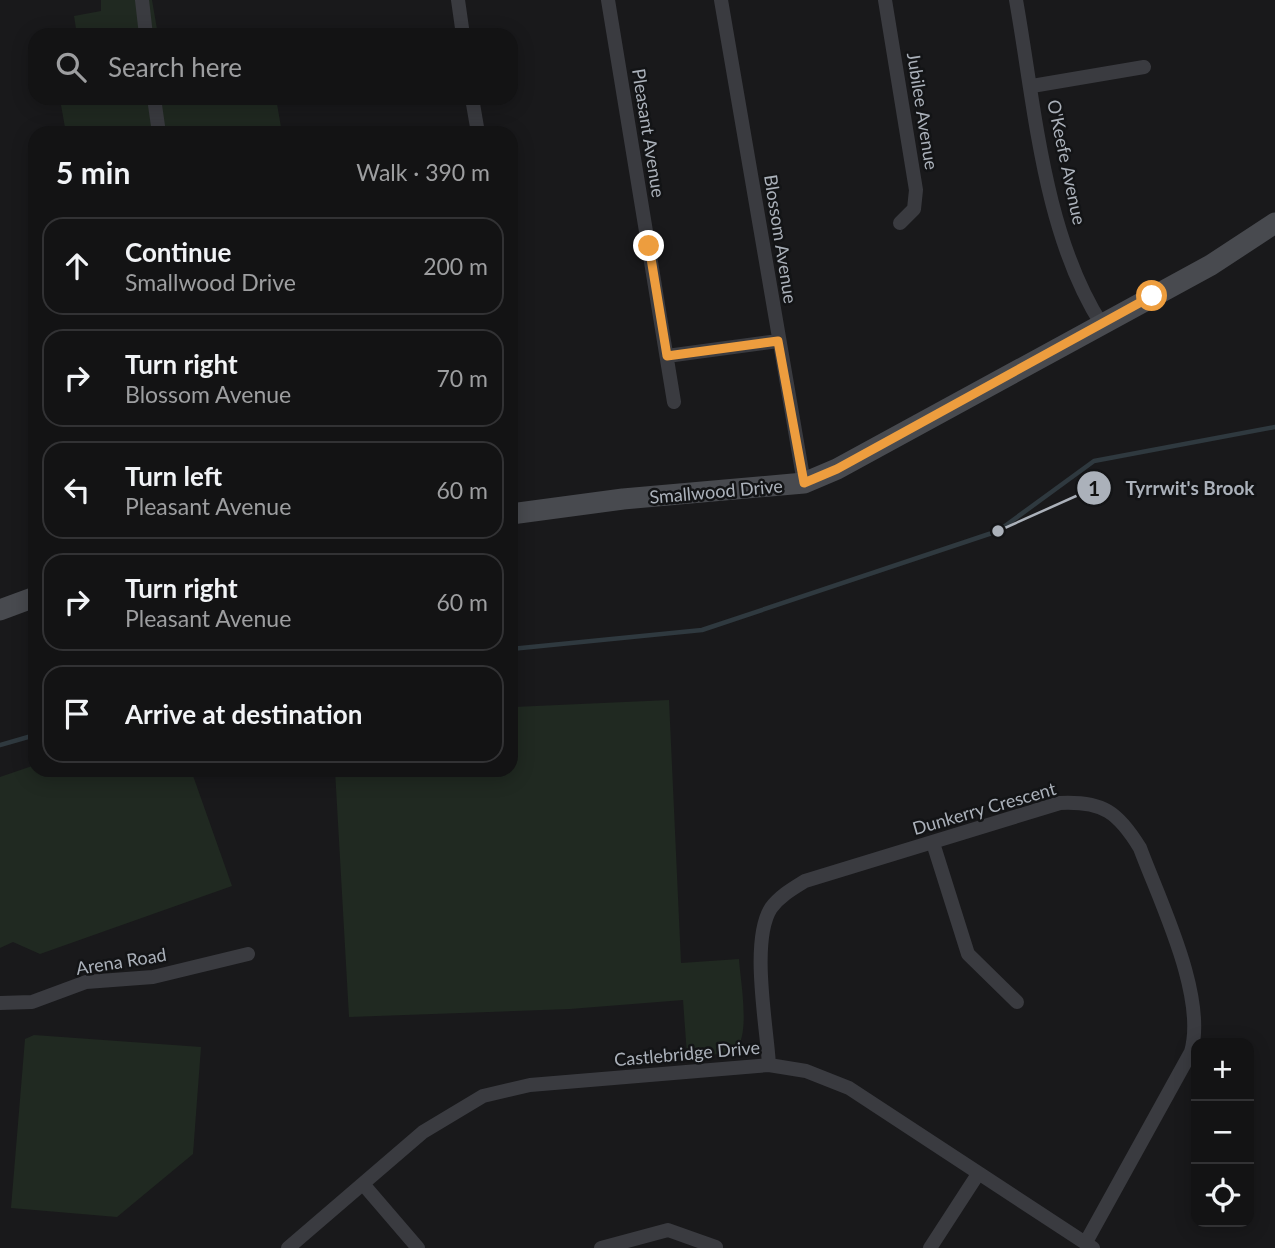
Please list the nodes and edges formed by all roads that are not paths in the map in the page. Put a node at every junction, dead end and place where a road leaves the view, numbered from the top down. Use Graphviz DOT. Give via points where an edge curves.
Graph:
graph roads {
  1 [pos="142,0"];
  2 [pos="458,0"];
  3 [pos="608,0"];
  4 [pos="721,0"];
  5 [pos="885,0"];
  6 [pos="1016,0"];
  7 [pos="145,28"];
  8 [pos="462,28"];
  9 [pos="1144,66"];
  10 [pos="1031,86"];
  11 [pos="155,105"];
  12 [pos="473,105"];
  13 [pos="158,126"];
  14 [pos="477,126"];
  15 [pos="900,223"];
  16 [pos="1275,223"];
  17 [pos="1102,325"];
  18 [pos="778,341"];
  19 [pos="667,356"];
  20 [pos="674,402"];
  21 [pos="804,483"];
  22 [pos="518,513"];
  23 [pos="28,600"];
  24 [pos="0,610"];
  25 [pos="933,843"];
  26 [pos="248,954"];
  27 [pos="1017,1002"];
  28 [pos="0,1003"];
  29 [pos="769,1065"];
  30 [pos="978,1174"];
  31 [pos="363,1184"];
  32 [pos="1090,1245"];
  33 [pos="716,1247"];
  34 [pos="288,1248"];
  35 [pos="418,1248"];
  36 [pos="601,1248"];
  37 [pos="930,1248"];
  1 -- 7 [label="street"];
  2 -- 8 [label="street"];
  3 -- 19 [label="street, Pleasant Avenue"];
  4 -- 18 [label="street, Blossom Avenue"];
  5 -- 15 [label="street, Jubilee Avenue" via="916,190 914,209"];
  6 -- 10 [label="street, O'Keefe Avenue"];
  9 -- 10 [label="street"];
  10 -- 17 [label="street, O'Keefe Avenue" via="1068,255"];
  11 -- 13 [label="street"];
  12 -- 14 [label="street"];
  16 -- 17 [label="street, Smallwood Drive" via="1211,265"];
  17 -- 21 [label="street, Smallwood Drive"];
  18 -- 19 [label="street"];
  18 -- 21 [label="street, Blossom Avenue"];
  19 -- 20 [label="street, Pleasant Avenue"];
  21 -- 22 [label="street, Smallwood Drive"];
  23 -- 24 [label="street"];
  25 -- 27 [label="street" via="968,954"];
  25 -- 29 [label="street, Dunkerry Crescent" via="804,881 771,909 761,957"];
  25 -- 32 [label="street, Dunkerry Crescent" via="1060,803 1083,802 1107,808 1128,827 1140,848 1191,990 1195,1038"];
  26 -- 28 [label="street, Arena Road" via="153,977 86,982 32,1002"];
  29 -- 30 [label="street, Castlebridge Drive" via="806,1071 849,1088"];
  29 -- 31 [label="street, Castlebridge Drive" via="530,1085 482,1096 423,1132"];
  30 -- 32 [label="street, Castlebridge Drive"];
  30 -- 37 [label="street"];
  31 -- 34 [label="street, Castlebridge Drive"];
  31 -- 35 [label="street"];
  33 -- 36 [label="street" via="668,1230"];
}
